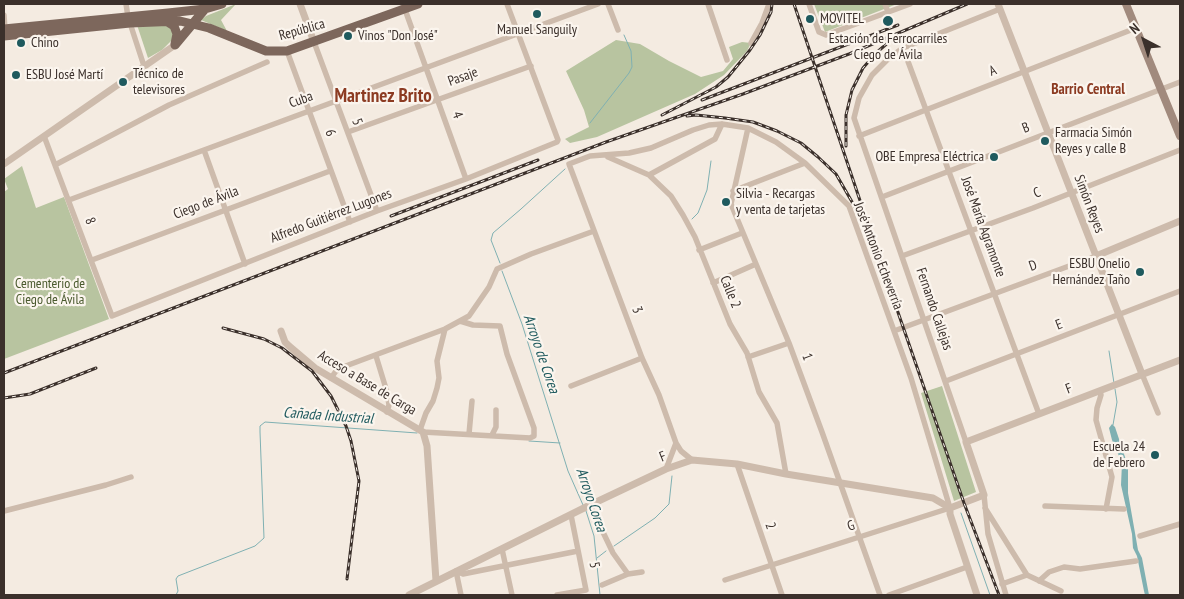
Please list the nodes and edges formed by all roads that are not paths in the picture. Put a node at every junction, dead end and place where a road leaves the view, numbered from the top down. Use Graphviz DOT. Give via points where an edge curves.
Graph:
graph roads {
  1 [pos="126,4"];
  2 [pos="222,4"];
  3 [pos="294,4"];
  4 [pos="300,4"];
  5 [pos="418,4"];
  6 [pos="507,4"];
  7 [pos="598,4"];
  8 [pos="608,4"];
  9 [pos="708,4"];
  10 [pos="769,4"];
  11 [pos="809,4"];
  12 [pos="885,4"];
  13 [pos="910,4"];
  14 [pos="1126,4"];
  15 [pos="404,6"];
  16 [pos="999,6"];
  17 [pos="205,9"];
  18 [pos="888,12"];
  19 [pos="303,14"];
  20 [pos="4,15"];
  21 [pos="129,20"];
  22 [pos="166,20"];
  23 [pos="193,23"];
  24 [pos="204,27"];
  25 [pos="1136,28"];
  26 [pos="618,30"];
  27 [pos="5,32"];
  28 [pos="519,34"];
  29 [pos="314,42"];
  30 [pos="751,43"];
  31 [pos="175,44"];
  32 [pos="903,48"];
  33 [pos="287,51"];
  34 [pos="727,60"];
  35 [pos="267,62"];
  36 [pos="144,66"];
  37 [pos="531,66"];
  38 [pos="426,67"];
  39 [pos="1025,72"];
  40 [pos="1180,82"];
  41 [pos="1162,90"];
  42 [pos="438,100"];
  43 [pos="336,101"];
  44 [pos="926,110"];
  45 [pos="309,111"];
  46 [pos="722,124"];
  47 [pos="748,128"];
  48 [pos="348,132"];
  49 [pos="1048,133"];
  50 [pos="44,136"];
  51 [pos="859,136"];
  52 [pos="1180,136"];
  53 [pos="204,150"];
  54 [pos="1180,150"];
  55 [pos="604,155"];
  56 [pos="805,163"];
  57 [pos="4,164"];
  58 [pos="55,165"];
  59 [pos="330,171"];
  60 [pos="949,171"];
  61 [pos="649,175"];
  62 [pos="466,179"];
  63 [pos="733,191"];
  64 [pos="1071,194"];
  65 [pos="882,197"];
  66 [pos="69,200"];
  67 [pos="225,210"];
  68 [pos="377,211"];
  69 [pos="1180,221"];
  70 [pos="350,222"];
  71 [pos="594,231"];
  72 [pos="971,232"];
  73 [pos="742,233"];
  74 [pos="699,250"];
  75 [pos="902,256"];
  76 [pos="1096,256"];
  77 [pos="92,260"];
  78 [pos="245,264"];
  79 [pos="756,264"];
  80 [pos="713,282"];
  81 [pos="1180,291"];
  82 [pos="994,294"];
  83 [pos="1119,315"];
  84 [pos="112,316"];
  85 [pos="923,319"];
  86 [pos="460,321"];
  87 [pos="445,329"];
  88 [pos="281,331"];
  89 [pos="894,331"];
  90 [pos="789,343"];
  91 [pos="1017,355"];
  92 [pos="376,356"];
  93 [pos="748,356"];
  94 [pos="642,358"];
  95 [pos="1180,360"];
  96 [pos="1142,374"];
  97 [pos="331,378"];
  98 [pos="946,381"];
  99 [pos="571,386"];
  100 [pos="1102,390"];
  101 [pos="472,401"];
  102 [pos="496,410"];
  103 [pos="387,412"];
  104 [pos="1158,413"];
  105 [pos="1039,414"];
  106 [pos="421,431"];
  107 [pos="469,434"];
  108 [pos="492,435"];
  109 [pos="966,442"];
  110 [pos="676,443"];
  111 [pos="692,460"];
  112 [pos="737,464"];
  113 [pos="666,470"];
  114 [pos="786,474"];
  115 [pos="131,477"];
  116 [pos="842,483"];
  117 [pos="984,495"];
  118 [pos="590,505"];
  119 [pos="1045,506"];
  120 [pos="950,508"];
  121 [pos="985,508"];
  122 [pos="1106,509"];
  123 [pos="1124,509"];
  124 [pos="4,511"];
  125 [pos="571,515"];
  126 [pos="1180,524"];
  127 [pos="860,536"];
  128 [pos="1140,536"];
  129 [pos="502,549"];
  130 [pos="578,551"];
  131 [pos="1136,561"];
  132 [pos="770,565"];
  133 [pos="505,567"];
  134 [pos="967,567"];
  135 [pos="456,571"];
  136 [pos="642,572"];
  137 [pos="628,574"];
  138 [pos="1027,575"];
  139 [pos="725,580"];
  140 [pos="436,581"];
  141 [pos="1039,581"];
  142 [pos="1002,584"];
  143 [pos="602,585"];
  144 [pos="1060,591"];
  145 [pos="408,595"];
  146 [pos="461,595"];
  147 [pos="512,595"];
  148 [pos="557,595"];
  149 [pos="782,595"];
  150 [pos="880,595"];
  151 [pos="889,595"];
  152 [pos="977,595"];
  153 [pos="1006,595"];
  1 -- 21 [label="street"];
  2 -- 17 [label="main road"];
  3 -- 19 [label="street, 5"];
  4 -- 19 [label="street, 5"];
  5 -- 15 [label="main road, República"];
  6 -- 28 [label="street"];
  7 -- 28 [label="street, Cuba"];
  8 -- 26 [label="street"];
  9 -- 34 [label="street"];
  10 -- 30 [label="street"];
  11 -- 18 [label="street" via="819,32 826,35"];
  12 -- 18 [label="street"];
  13 -- 18 [label="street"];
  14 -- 25 [label="main road"];
  15 -- 29 [label="main road, República"];
  15 -- 38 [label="street, 4"];
  16 -- 32 [label="street, Fernando Callejas"];
  16 -- 39 [label="street, Simón Reyes"];
  17 -- 21 [label="main road"];
  17 -- 23 [label="main road"];
  19 -- 29 [label="street, 5"];
  20 -- 27 [label="street"];
  21 -- 22 [label="main road, República"];
  21 -- 27 [label="main road"];
  21 -- 36 [label="street"];
  22 -- 23 [label="main road, República"];
  22 -- 31 [label="main road" via="174,26 177,34"];
  23 -- 24 [label="main road, República"];
  23 -- 31 [label="main road"];
  24 -- 31 [label="main road"];
  24 -- 33 [label="main road, República" via="266,51"];
  25 -- 39 [label="street, A"];
  25 -- 41 [label="main road"];
  28 -- 37 [label="street"];
  28 -- 38 [label="street, Cuba"];
  29 -- 33 [label="main road, República"];
  29 -- 43 [label="street, 5"];
  31 -- 36 [label="street"];
  32 -- 44 [label="street, José María Agramonte"];
  32 -- 51 [label="street, Fernando Callejas" via="872,75 859,98 854,118"];
  33 -- 45 [label="street, 6"];
  35 -- 58 [label="street" via="169,105"];
  36 -- 50 [label="street"];
  37 -- 42 [label="street, Pasaje"];
  37 -- 62 [label="street, Alfredo Guitiérrez Lugones" via="557,142"];
  38 -- 42 [label="street, 4"];
  38 -- 43 [label="street, Cuba"];
  39 -- 44 [label="street, A"];
  39 -- 49 [label="street, Simón Reyes"];
  40 -- 41 [label="street, B"];
  41 -- 49 [label="street, B"];
  41 -- 52 [label="main road"];
  42 -- 48 [label="street, Pasaje"];
  42 -- 62 [label="street, 4"];
  43 -- 45 [label="street, Cuba"];
  43 -- 48 [label="street, 5"];
  44 -- 51 [label="street, A"];
  44 -- 60 [label="street, José María Agramonte"];
  45 -- 53 [label="street, Cuba"];
  45 -- 59 [label="street, 6"];
  46 -- 47 [label="street"];
  46 -- 55 [label="street" via="693,130 651,148"];
  46 -- 61 [label="street" via="715,139"];
  47 -- 56 [label="street, José Antonio Echeverría" via="776,142"];
  47 -- 63 [label="street, 1"];
  48 -- 68 [label="street, 5"];
  49 -- 60 [label="street, B"];
  49 -- 64 [label="street, Simón Reyes"];
  50 -- 57 [label="street"];
  50 -- 58 [label="street, 8"];
  51 -- 65 [label="street, Fernando Callejas"];
  53 -- 66 [label="street, Cuba"];
  53 -- 67 [label="street"];
  54 -- 64 [label="street, C"];
  55 -- 61 [label="street, Calle 2"];
  55 -- 71 [label="street, 3" via="590,156 569,164"];
  56 -- 63 [label="street"];
  56 -- 89 [label="street, José Antonio Echeverría" via="849,206"];
  58 -- 66 [label="street, 8"];
  59 -- 67 [label="street, Ciego de Ávila"];
  59 -- 70 [label="street, 6"];
  60 -- 65 [label="street, B"];
  60 -- 72 [label="street, José María Agramonte"];
  61 -- 74 [label="street, Calle 2" via="672,196"];
  62 -- 68 [label="street, Alfredo Guitiérrez Lugones"];
  63 -- 73 [label="street, 1" via="731,204"];
  64 -- 72 [label="street, C"];
  64 -- 76 [label="street, Simón Reyes"];
  65 -- 75 [label="street, Fernando Callejas"];
  66 -- 77 [label="street, 8"];
  67 -- 77 [label="street, Ciego de Ávila"];
  67 -- 78 [label="street"];
  68 -- 70 [label="street, Alfredo Guitiérrez Lugones"];
  69 -- 76 [label="street, D"];
  70 -- 78 [label="street, Alfredo Guitiérrez Lugones"];
  71 -- 86 [label="street" via="496,269 489,287 469,316"];
  71 -- 94 [label="street, 3"];
  72 -- 75 [label="street, C"];
  72 -- 82 [label="street, José María Agramonte"];
  73 -- 74 [label="street"];
  73 -- 79 [label="street, 1"];
  74 -- 80 [label="street, Calle 2"];
  75 -- 85 [label="street, Fernando Callejas"];
  76 -- 82 [label="street, D"];
  76 -- 83 [label="street, Simón Reyes"];
  77 -- 84 [label="street, 8"];
  78 -- 84 [label="street, Alfredo Guitiérrez Lugones"];
  79 -- 80 [label="street"];
  79 -- 90 [label="street, 1"];
  80 -- 93 [label="street, Calle 2" via="730,324"];
  81 -- 83 [label="street, E"];
  82 -- 85 [label="street, D"];
  82 -- 91 [label="street, José María Agramonte"];
  83 -- 91 [label="street, E"];
  83 -- 96 [label="street, Simón Reyes"];
  85 -- 89 [label="street, D"];
  85 -- 98 [label="street, Fernando Callejas"];
  86 -- 87 [label="street"];
  86 -- 108 [label="street" via="500,326 534,436"];
  87 -- 92 [label="street"];
  87 -- 106 [label="street" via="437,361 437,388"];
  88 -- 97 [label="street, Acceso a Base de Carga" via="289,346"];
  89 -- 120 [label="street, José Antonio Echeverría"];
  90 -- 93 [label="street"];
  90 -- 116 [label="street, 1"];
  91 -- 98 [label="street, E"];
  91 -- 105 [label="street, José María Agramonte"];
  92 -- 97 [label="street" via="342,367"];
  92 -- 103 [label="street" via="387,392"];
  93 -- 114 [label="street, Calle 2" via="759,392 777,423"];
  94 -- 99 [label="street"];
  94 -- 110 [label="street, 3"];
  95 -- 96 [label="street, F"];
  96 -- 100 [label="street, F"];
  96 -- 104 [label="street, Simón Reyes"];
  97 -- 103 [label="street, Acceso a Base de Carga"];
  98 -- 109 [label="street, Fernando Callejas"];
  100 -- 105 [label="street, F"];
  100 -- 122 [label="street" via="1096,420 1112,477"];
  101 -- 107 [label="street"];
  102 -- 108 [label="street" via="496,427"];
  103 -- 106 [label="street, Acceso a Base de Carga"];
  105 -- 109 [label="street, F"];
  106 -- 107 [label="street"];
  106 -- 140 [label="street, Acceso a Base de Carga" via="427,446"];
  107 -- 108 [label="street"];
  109 -- 117 [label="street, Fernando Callejas"];
  110 -- 111 [label="street, 3"];
  110 -- 113 [label="street"];
  111 -- 112 [label="street, F"];
  111 -- 113 [label="street, F"];
  112 -- 114 [label="street, F"];
  112 -- 132 [label="street, 2"];
  113 -- 118 [label="street, F"];
  114 -- 116 [label="street, F"];
  115 -- 124 [label="street"];
  116 -- 120 [label="street, F" via="934,498"];
  116 -- 127 [label="street, 1"];
  117 -- 120 [label="street, G"];
  117 -- 121 [label="street, Fernando Callejas"];
  118 -- 125 [label="street, F"];
  118 -- 137 [label="street" via="613,553"];
  119 -- 122 [label="street"];
  120 -- 127 [label="street, G"];
  120 -- 134 [label="street"];
  121 -- 138 [label="street"];
  121 -- 142 [label="street, Fernando Callejas" via="988,534"];
  122 -- 123 [label="street"];
  125 -- 129 [label="street, F"];
  125 -- 130 [label="street, 5"];
  126 -- 128 [label="street"];
  127 -- 132 [label="street, G"];
  127 -- 150 [label="street, 1"];
  129 -- 133 [label="street"];
  129 -- 135 [label="street, F"];
  130 -- 133 [label="street"];
  130 -- 148 [label="street, 5" via="586,590"];
  131 -- 141 [label="street" via="1080,569 1064,567 1049,572"];
  132 -- 139 [label="street, G"];
  132 -- 149 [label="street, 2"];
  133 -- 135 [label="street" via="463,574"];
  133 -- 147 [label="street"];
  134 -- 151 [label="street"];
  134 -- 152 [label="street"];
  135 -- 140 [label="street, F"];
  135 -- 146 [label="street"];
  136 -- 137 [label="street"];
  137 -- 143 [label="street"];
  138 -- 141 [label="street"];
  138 -- 142 [label="street"];
  140 -- 145 [label="street, F"];
  141 -- 144 [label="street"];
  142 -- 153 [label="street, Fernando Callejas"];
}
